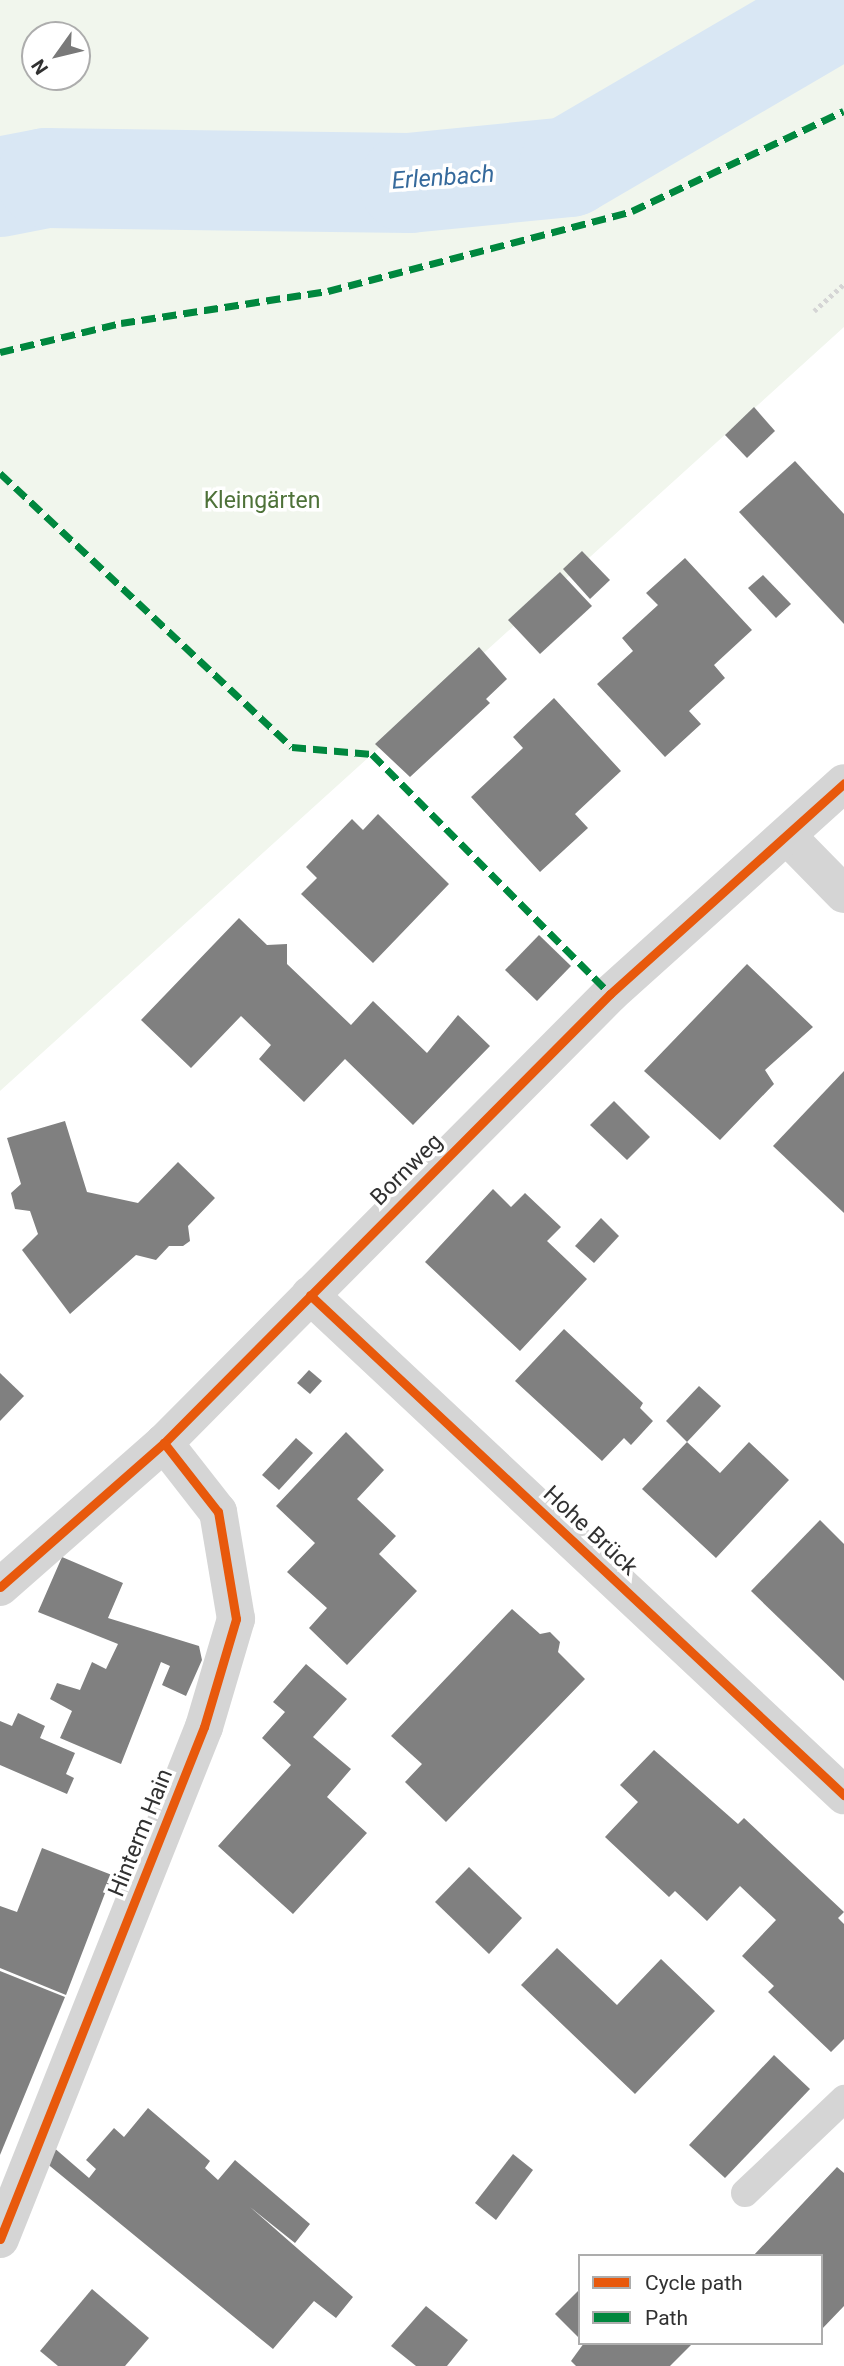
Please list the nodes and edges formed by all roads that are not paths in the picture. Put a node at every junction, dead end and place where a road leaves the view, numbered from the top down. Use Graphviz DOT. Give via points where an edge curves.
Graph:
graph roads {
  1 [pos="844,783"];
  2 [pos="788,837"];
  3 [pos="844,894"];
  4 [pos="310,1295"];
  5 [pos="164,1443"];
  6 [pos="0,1587"];
  7 [pos="844,1796"];
  8 [pos="844,2099"];
  9 [pos="745,2193"];
  10 [pos="0,2239"];
  1 -- 2 [label="street, Bornweg"];
  2 -- 3 [label="street"];
  2 -- 4 [label="street, Bornweg" via="610,994"];
  4 -- 5 [label="street, Bornweg"];
  4 -- 7 [label="street, Hohe Brück"];
  5 -- 6 [label="street, Bornweg"];
  5 -- 10 [label="street, Hinterm Hain" via="218,1513 236,1619 204,1727"];
  8 -- 9 [label="lane"];
}
